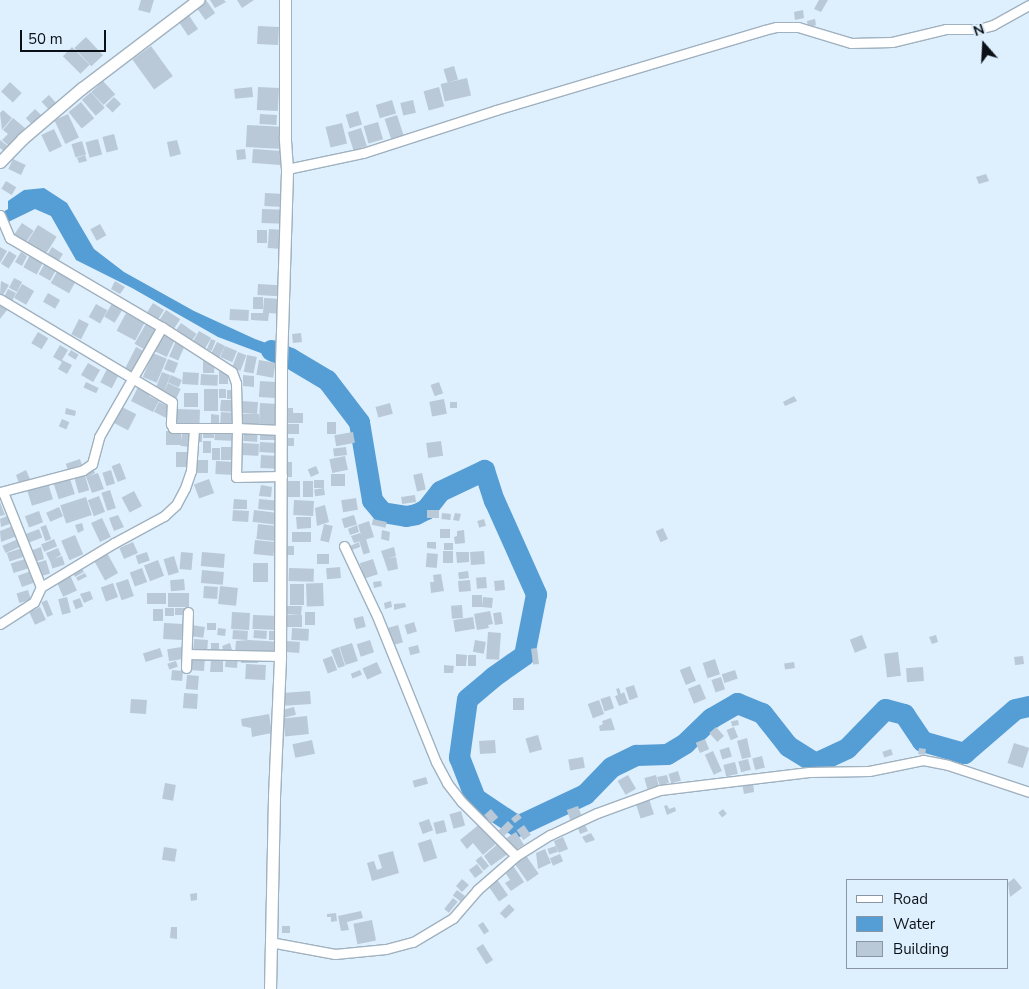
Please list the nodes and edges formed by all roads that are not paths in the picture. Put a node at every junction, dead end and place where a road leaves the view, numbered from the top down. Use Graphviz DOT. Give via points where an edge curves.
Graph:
graph roads {
  1 [pos="198,0"];
  2 [pos="285,0"];
  3 [pos="1029,4"];
  4 [pos="0,162"];
  5 [pos="287,169"];
  6 [pos="0,215"];
  7 [pos="0,298"];
  8 [pos="162,327"];
  9 [pos="133,380"];
  10 [pos="194,428"];
  11 [pos="237,428"];
  12 [pos="281,430"];
  13 [pos="282,476"];
  14 [pos="2,492"];
  15 [pos="344,546"];
  16 [pos="42,587"];
  17 [pos="188,612"];
  18 [pos="0,624"];
  19 [pos="187,654"];
  20 [pos="280,656"];
  21 [pos="186,668"];
  22 [pos="1029,792"];
  23 [pos="516,856"];
  24 [pos="270,942"];
  25 [pos="270,989"];
  1 -- 4 [label="street" via="82,88"];
  2 -- 5 [label="street"];
  3 -- 5 [label="street" via="994,25 979,29 946,29 892,42 851,43 798,27 764,30 363,153"];
  5 -- 12 [label="street"];
  6 -- 8 [label="street" via="10,238"];
  7 -- 9 [label="street"];
  8 -- 9 [label="street"];
  8 -- 11 [label="street" via="232,372 236,383"];
  9 -- 10 [label="street" via="172,402 173,428"];
  9 -- 14 [label="street" via="99,437 92,464 83,470"];
  10 -- 11 [label="street"];
  10 -- 16 [label="street" via="191,471 176,505 164,516"];
  11 -- 12 [label="street"];
  11 -- 13 [label="street" via="236,477"];
  12 -- 13 [label="street"];
  13 -- 20 [label="street"];
  14 -- 16 [label="street"];
  15 -- 23 [label="street" via="447,783"];
  16 -- 18 [label="street" via="34,602"];
  17 -- 19 [label="street"];
  19 -- 20 [label="street"];
  19 -- 21 [label="street"];
  20 -- 24 [label="street"];
  22 -- 23 [label="street" via="948,764 923,760 869,771 809,772 716,783 660,790 621,803 550,835"];
  23 -- 24 [label="street" via="477,890 453,918 413,942 386,949 335,954"];
  24 -- 25 [label="street"];
}
